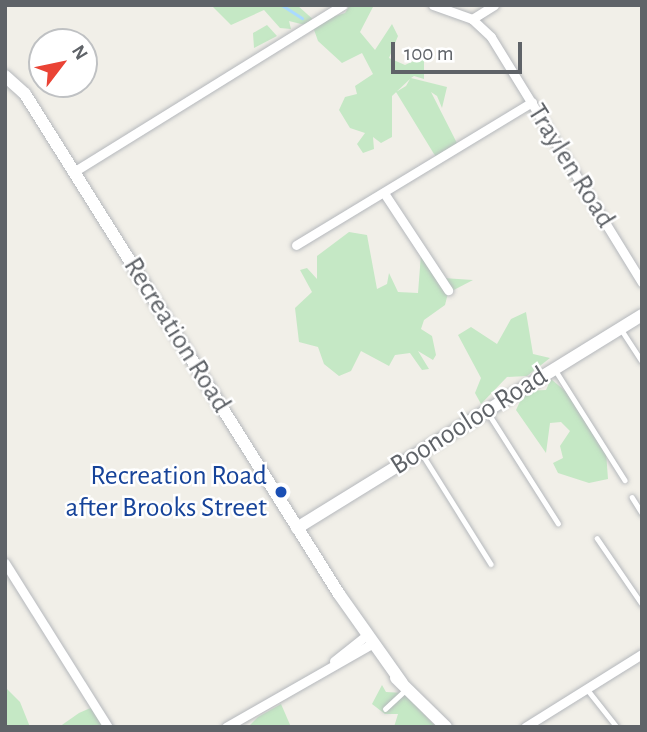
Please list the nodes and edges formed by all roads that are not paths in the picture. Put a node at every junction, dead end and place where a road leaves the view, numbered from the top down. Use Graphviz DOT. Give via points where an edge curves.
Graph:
graph roads {
  1 [pos="343,5"];
  2 [pos="433,5"];
  3 [pos="494,5"];
  4 [pos="472,19"];
  5 [pos="8,77"];
  6 [pos="532,102"];
  7 [pos="75,171"];
  8 [pos="386,196"];
  9 [pos="296,245"];
  10 [pos="642,282"];
  11 [pos="448,290"];
  12 [pos="642,315"];
  13 [pos="620,328"];
  14 [pos="642,361"];
  15 [pos="554,369"];
  16 [pos="487,410"];
  17 [pos="420,451"];
  18 [pos="625,480"];
  19 [pos="632,497"];
  20 [pos="642,513"];
  21 [pos="558,523"];
  22 [pos="298,527"];
  23 [pos="597,538"];
  24 [pos="5,563"];
  25 [pos="491,564"];
  26 [pos="642,604"];
  27 [pos="367,641"];
  28 [pos="642,654"];
  29 [pos="405,685"];
  30 [pos="587,688"];
  31 [pos="385,709"];
  32 [pos="243,718"];
  33 [pos="538,723"];
  34 [pos="108,727"];
  35 [pos="226,727"];
  36 [pos="234,727"];
  37 [pos="446,727"];
  38 [pos="525,727"];
  39 [pos="617,727"];
  1 -- 7 [label="street"];
  2 -- 4 [label="street"];
  3 -- 4 [label="street"];
  4 -- 6 [label="street, Traylen Road"];
  5 -- 7 [label="street, Recreation Road"];
  6 -- 8 [label="street"];
  6 -- 10 [label="street, Traylen Road"];
  7 -- 22 [label="street, Recreation Road"];
  8 -- 9 [label="street"];
  8 -- 11 [label="street"];
  12 -- 13 [label="street, Boonooloo Road"];
  13 -- 14 [label="lane"];
  13 -- 15 [label="street, Boonooloo Road"];
  15 -- 16 [label="street, Boonooloo Road"];
  15 -- 18 [label="lane"];
  16 -- 17 [label="street, Boonooloo Road"];
  16 -- 21 [label="lane"];
  17 -- 22 [label="street, Boonooloo Road"];
  17 -- 25 [label="lane"];
  19 -- 20 [label="lane"];
  22 -- 27 [label="street, Recreation Road"];
  23 -- 26 [label="lane"];
  24 -- 34 [label="street"];
  27 -- 29 [label="street, Recreation Road"];
  27 -- 32 [label="street"];
  28 -- 30 [label="street"];
  29 -- 31 [label="lane"];
  29 -- 37 [label="street, Recreation Road"];
  30 -- 33 [label="street"];
  30 -- 39 [label="lane"];
  32 -- 35 [label="street"];
  32 -- 36 [label="street"];
  33 -- 38 [label="street"];
}
